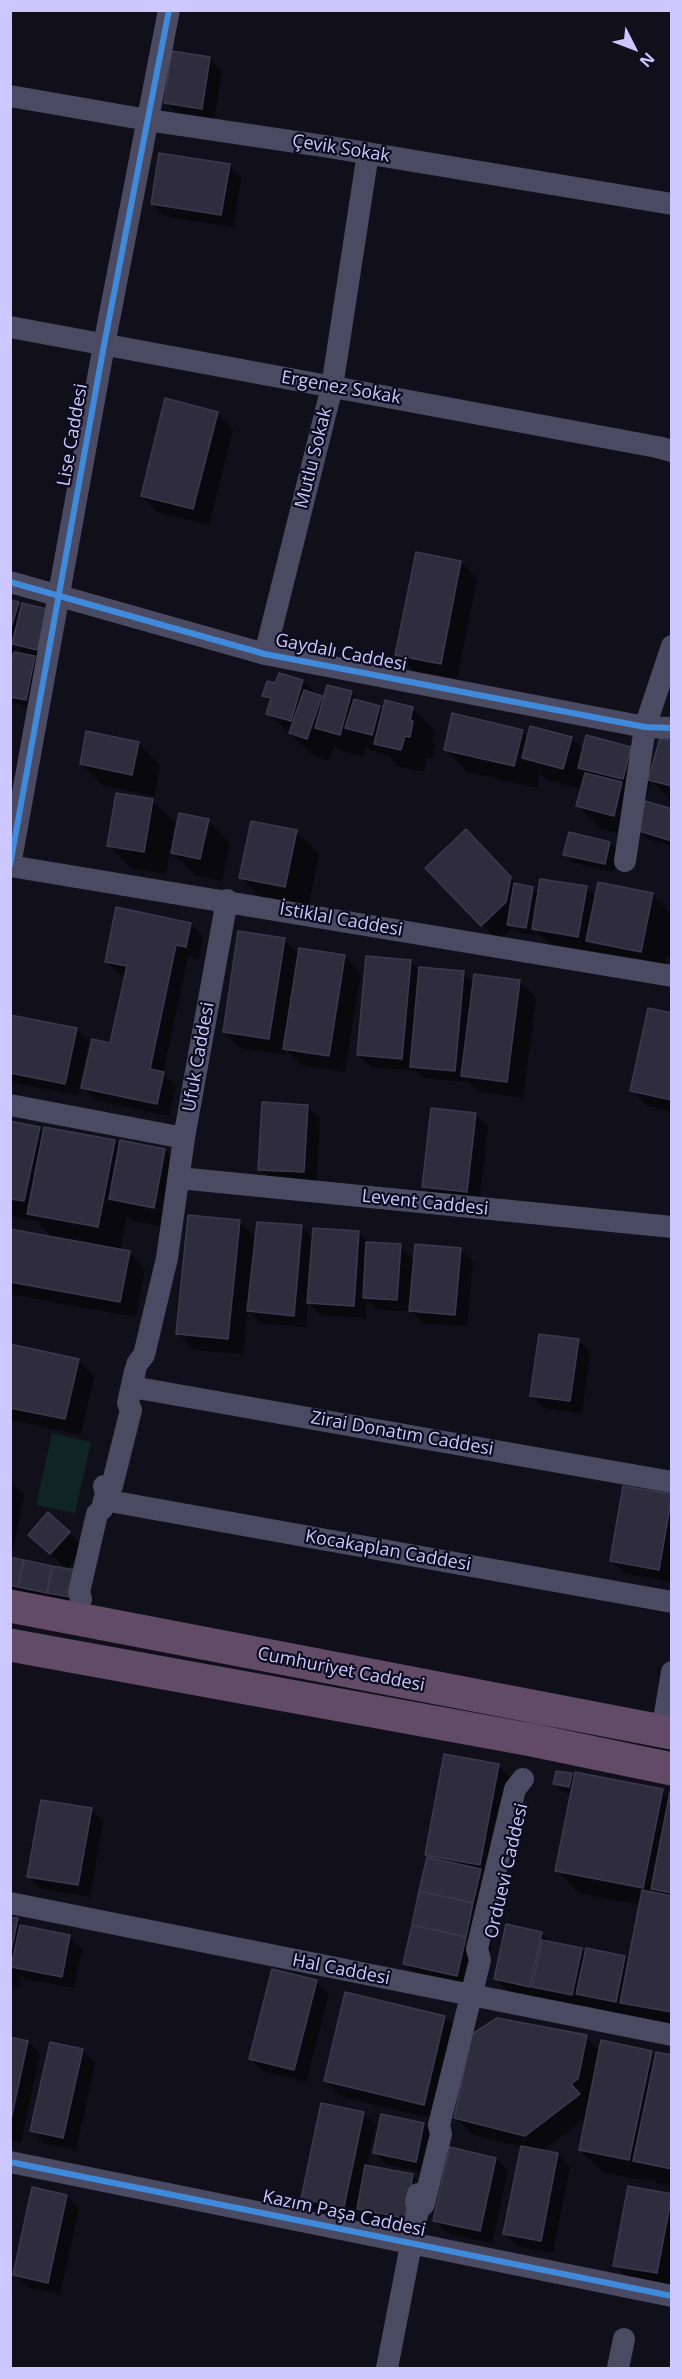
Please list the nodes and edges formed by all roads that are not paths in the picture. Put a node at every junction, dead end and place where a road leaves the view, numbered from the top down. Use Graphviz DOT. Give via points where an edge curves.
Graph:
graph roads {
  1 [pos="169,10"];
  2 [pos="10,96"];
  3 [pos="148,120"];
  4 [pos="368,153"];
  5 [pos="672,204"];
  6 [pos="10,327"];
  7 [pos="104,345"];
  8 [pos="332,387"];
  9 [pos="672,451"];
  10 [pos="10,582"];
  11 [pos="61,595"];
  12 [pos="672,646"];
  13 [pos="265,654"];
  14 [pos="645,727"];
  15 [pos="672,728"];
  16 [pos="625,861"];
  17 [pos="10,865"];
  18 [pos="227,900"];
  19 [pos="672,976"];
  20 [pos="10,1105"];
  21 [pos="184,1138"];
  22 [pos="179,1178"];
  23 [pos="672,1227"];
  24 [pos="130,1395"];
  25 [pos="672,1482"];
  26 [pos="104,1501"];
  27 [pos="672,1602"];
  28 [pos="10,1606"];
  29 [pos="79,1609"];
  30 [pos="10,1645"];
  31 [pos="672,1672"];
  32 [pos="667,1732"];
  33 [pos="532,1740"];
  34 [pos="672,1769"];
  35 [pos="10,1903"];
  36 [pos="471,1996"];
  37 [pos="672,2035"];
  38 [pos="10,2162"];
  39 [pos="410,2243"];
  40 [pos="672,2296"];
  41 [pos="624,2339"];
  42 [pos="387,2368"];
  43 [pos="618,2368"];
  1 -- 3 [label="street, Lise Caddesi"];
  2 -- 3 [label="street, Çevik Sokak"];
  3 -- 4 [label="street, Çevik Sokak"];
  3 -- 7 [label="street, Lise Caddesi"];
  4 -- 5 [label="street, Çevik Sokak"];
  4 -- 8 [label="street, Mutlu Sokak"];
  6 -- 7 [label="street, Ergenez Sokak"];
  7 -- 8 [label="street, Ergenez Sokak"];
  7 -- 11 [label="street, Lise Caddesi"];
  8 -- 9 [label="street, Ergenez Sokak"];
  8 -- 13 [label="street, Mutlu Sokak"];
  10 -- 11 [label="street, Gaydalı Caddesi"];
  11 -- 13 [label="street, Gaydalı Caddesi"];
  11 -- 17 [label="street, Lise Caddesi"];
  12 -- 14 [label="street"];
  13 -- 14 [label="street, Gaydalı Caddesi"];
  14 -- 15 [label="street, Gaydalı Caddesi"];
  14 -- 16 [label="street"];
  17 -- 18 [label="street, İstiklal Caddesi"];
  18 -- 19 [label="street, İstiklal Caddesi"];
  18 -- 21 [label="street, Ufuk Caddesi"];
  20 -- 21 [label="street"];
  21 -- 22 [label="street, Ufuk Caddesi"];
  22 -- 23 [label="street, Levent Caddesi"];
  22 -- 24 [label="street, Ufuk Caddesi" via="167,1258 144,1355 137,1364"];
  24 -- 25 [label="street, Zirai Donatım Caddesi"];
  24 -- 26 [label="street, Ufuk Caddesi" via="131,1410 112,1486"];
  26 -- 27 [label="street, Kocakaplan Caddesi"];
  26 -- 29 [label="street, Ufuk Caddesi" via="97,1515 79,1592"];
  28 -- 29 [label="highway, Cumhuriyet Caddesi"];
  29 -- 32 [label="highway, Cumhuriyet Caddesi"];
  30 -- 33 [label="highway, Cumhuriyet Caddesi"];
  31 -- 32 [label="street"];
  33 -- 34 [label="highway, Cumhuriyet Caddesi"];
  33 -- 36 [label="street, Orduevi Caddesi" via="523,1779 525,1792 488,1951 480,1960"];
  35 -- 36 [label="street, Hal Caddesi"];
  36 -- 37 [label="street, Hal Caddesi"];
  36 -- 39 [label="street, Orduevi Caddesi" via="424,2204 418,2208"];
  38 -- 39 [label="street, Kazım Paşa Caddesi"];
  39 -- 40 [label="street, Kazım Paşa Caddesi"];
  39 -- 42 [label="street, Orduevi Caddesi"];
  41 -- 43 [label="street"];
}
